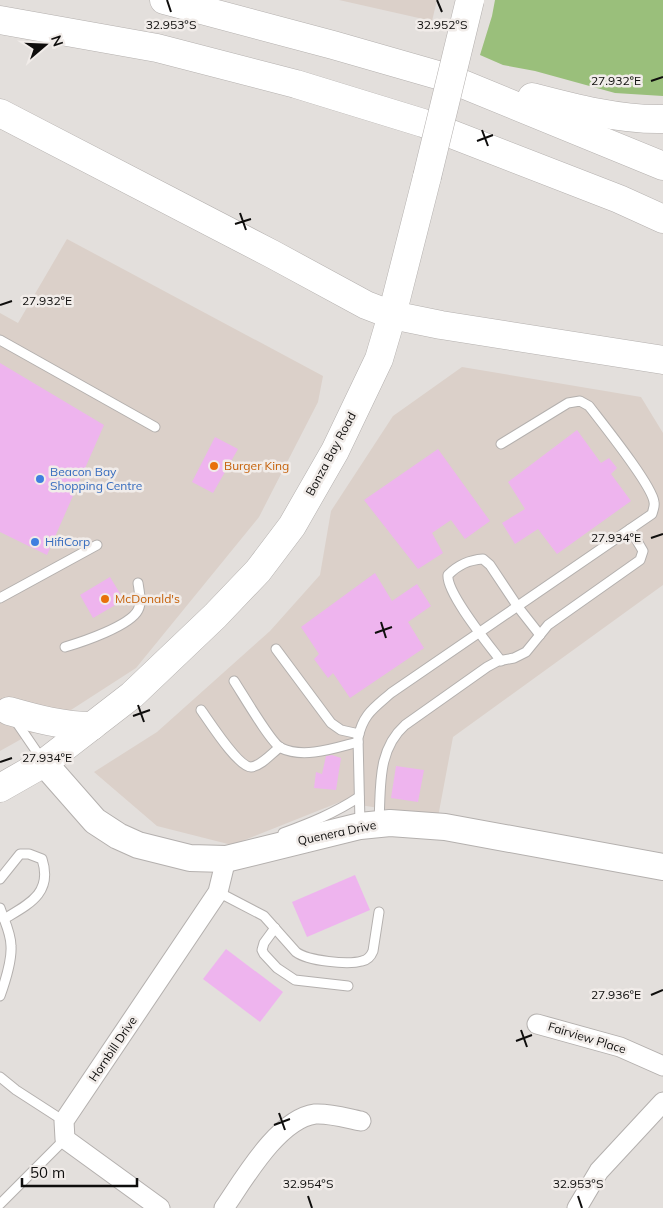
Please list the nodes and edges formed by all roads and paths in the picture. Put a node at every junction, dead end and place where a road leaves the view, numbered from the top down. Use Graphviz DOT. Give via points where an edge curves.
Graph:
graph roads {
  1 [pos="164,0"];
  2 [pos="470,0"];
  3 [pos="0,20"];
  4 [pos="333,45"];
  5 [pos="0,113"];
  6 [pos="663,119"];
  7 [pos="663,166"];
  8 [pos="663,219"];
  9 [pos="392,315"];
  10 [pos="0,340"];
  11 [pos="663,360"];
  12 [pos="156,426"];
  13 [pos="501,444"];
  14 [pos="630,529"];
  15 [pos="97,545"];
  16 [pos="138,582"];
  17 [pos="0,598"];
  18 [pos="518,606"];
  19 [pos="480,632"];
  20 [pos="540,635"];
  21 [pos="65,647"];
  22 [pos="276,649"];
  23 [pos="501,661"];
  24 [pos="234,681"];
  25 [pos="7,708"];
  26 [pos="201,710"];
  27 [pos="92,726"];
  28 [pos="358,738"];
  29 [pos="280,747"];
  30 [pos="44,763"];
  31 [pos="0,788"];
  32 [pos="359,796"];
  33 [pos="370,825"];
  34 [pos="236,857"];
  35 [pos="663,866"];
  36 [pos="0,879"];
  37 [pos="218,892"];
  38 [pos="0,908"];
  39 [pos="379,912"];
  40 [pos="4,920"];
  41 [pos="275,928"];
  42 [pos="3,978"];
  43 [pos="348,986"];
  44 [pos="0,996"];
  45 [pos="537,1024"];
  46 [pos="663,1066"];
  47 [pos="0,1078"];
  48 [pos="663,1102"];
  49 [pos="360,1121"];
  50 [pos="65,1130"];
  51 [pos="0,1204"];
  52 [pos="160,1208"];
  53 [pos="224,1208"];
  54 [pos="577,1208"];
  1 -- 4 [label="main road"];
  2 -- 9 [label="main road, Bonza Bay Road, bridge"];
  3 -- 8 [label="main road" via="157,48 296,84 423,123"];
  4 -- 6 [label="main road" via="548,101 609,114"];
  4 -- 7 [label="main road" via="448,78"];
  5 -- 9 [label="main road" via="354,300"];
  9 -- 11 [label="main road" via="460,329"];
  9 -- 27 [label="main road, Bonza Bay Road" via="379,359 335,451 292,526 258,571 216,616 132,695"];
  10 -- 12 [label="lane"];
  13 -- 14 [label="lane" via="568,403 580,401 589,406 652,495 652,514"];
  14 -- 18 [label="lane"];
  14 -- 20 [label="lane" via="643,551 640,560 548,625"];
  15 -- 17 [label="lane"];
  16 -- 21 [label="lane" via="139,607 132,617 93,638"];
  18 -- 19 [label="lane"];
  18 -- 19 [label="lane" via="483,559 457,566 448,575 448,585"];
  18 -- 20 [label="lane"];
  19 -- 23 [label="lane"];
  19 -- 28 [label="lane" via="391,692 365,716"];
  20 -- 23 [label="lane" via="526,652"];
  22 -- 28 [label="lane" via="331,722"];
  23 -- 33 [label="lane" via="487,667 395,734 384,756"];
  24 -- 29 [label="lane"];
  25 -- 27 [label="main road" via="38,720"];
  25 -- 30 [label="lane"];
  26 -- 29 [label="lane" via="232,753 245,765 253,767 259,764"];
  27 -- 30 [label="main road, Bonza Bay Road"];
  28 -- 29 [label="lane" via="329,749 304,752"];
  28 -- 32 [label="lane"];
  30 -- 31 [label="main road, Bonza Bay Road"];
  30 -- 34 [label="street, Quenera Drive" via="94,821 118,836 138,845 190,858"];
  32 -- 33 [label="lane"];
  32 -- 34 [label="lane" via="323,818 280,834"];
  33 -- 34 [label="street, Quenera Drive"];
  33 -- 35 [label="street, Quenera Drive" via="445,827"];
  34 -- 37 [label="street, Hornbill Drive"];
  36 -- 40 [label="lane" via="20,854 42,859 45,869 42,890 33,902"];
  37 -- 41 [label="lane" via="264,916"];
  37 -- 50 [label="street, Hornbill Drive"];
  38 -- 40 [label="lane"];
  39 -- 41 [label="lane" via="373,951 361,962 302,957"];
  40 -- 42 [label="lane" via="12,946"];
  41 -- 43 [label="lane" via="262,950 277,968 295,980"];
  42 -- 44 [label="lane"];
  45 -- 46 [label="street, Fairview Place" via="620,1047"];
  47 -- 50 [label="lane"];
  48 -- 54 [label="street" via="599,1171"];
  49 -- 53 [label="street" via="316,1114 294,1122 259,1157"];
  50 -- 51 [label="lane"];
  50 -- 52 [label="street"];
}
